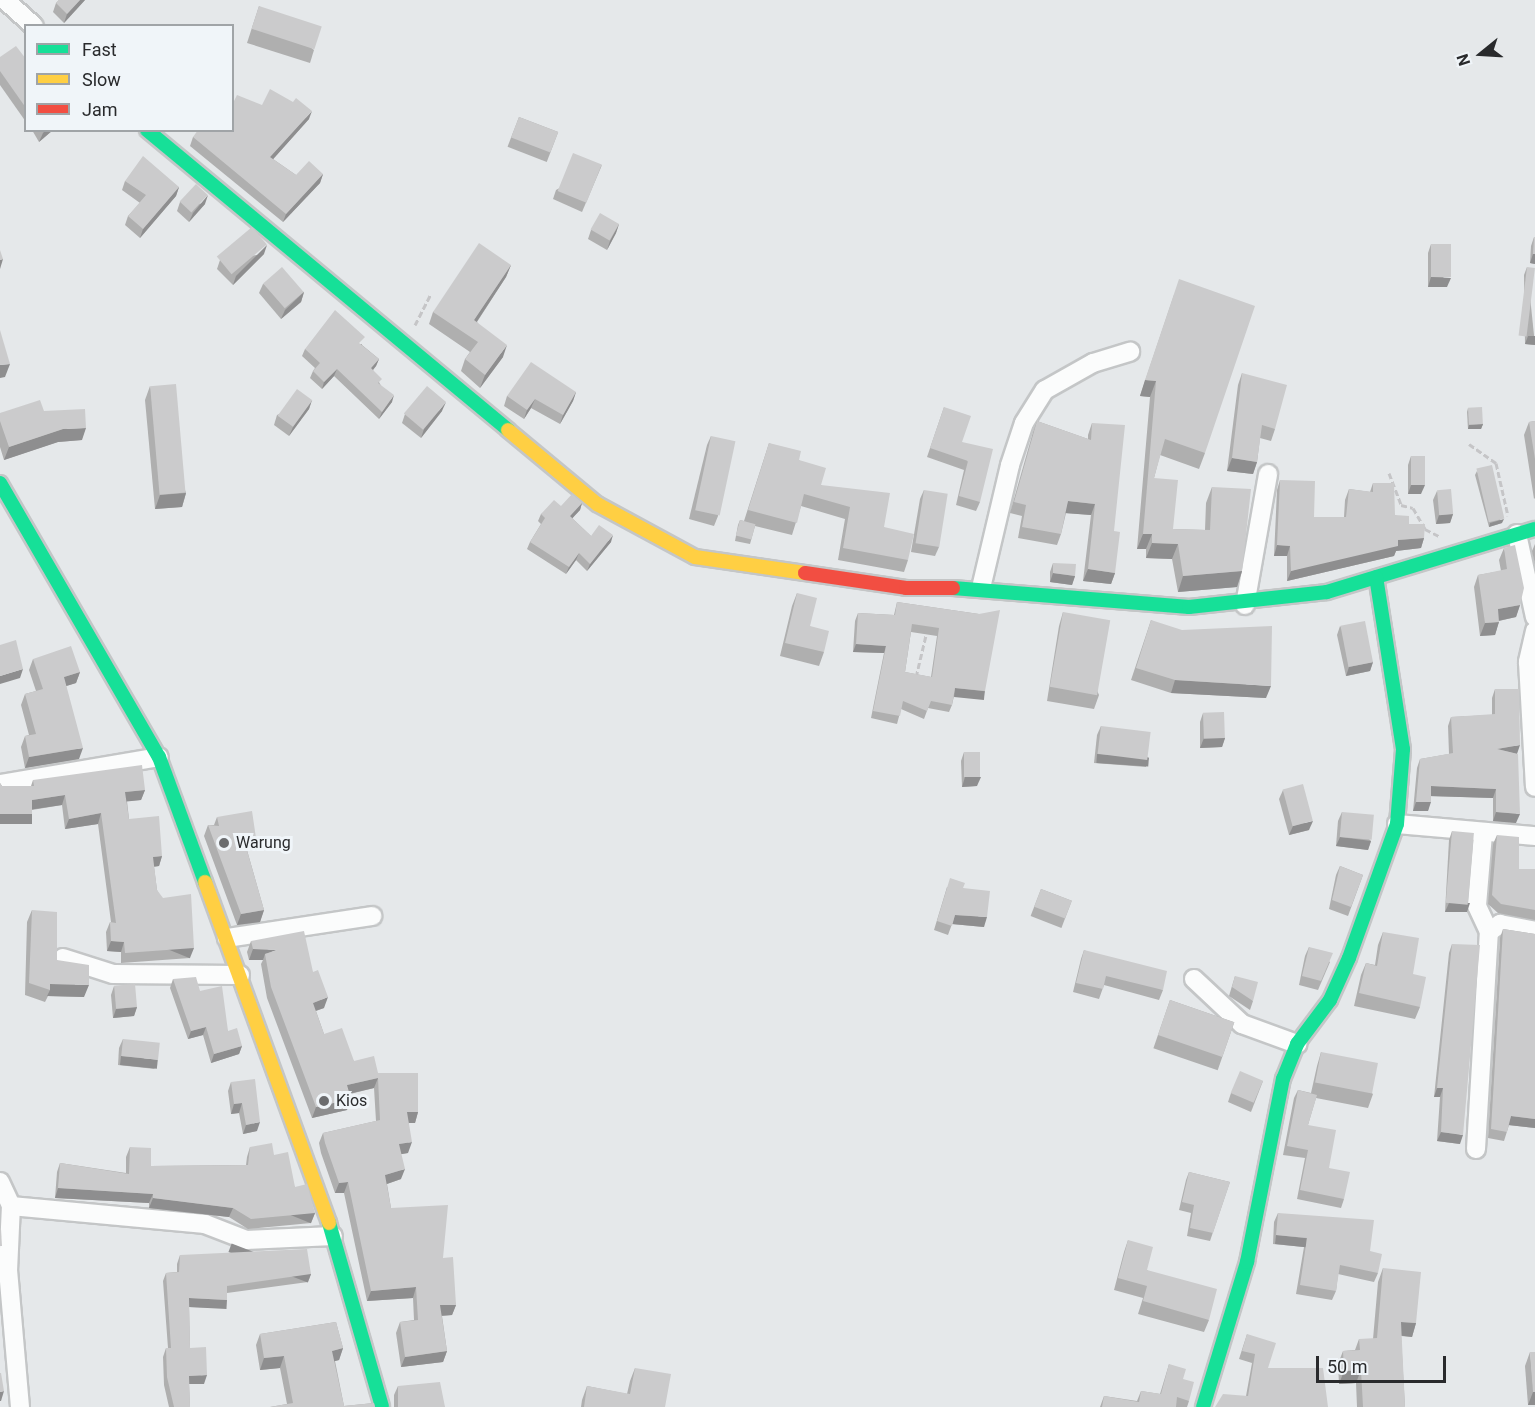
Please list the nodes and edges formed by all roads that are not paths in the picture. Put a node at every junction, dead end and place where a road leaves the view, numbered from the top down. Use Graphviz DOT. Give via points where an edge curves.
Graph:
graph roads {
  1 [pos="6,0"];
  2 [pos="32,24"];
  3 [pos="149,132"];
  4 [pos="1130,352"];
  5 [pos="1268,474"];
  6 [pos="0,483"];
  7 [pos="1535,529"];
  8 [pos="1516,534"];
  9 [pos="1376,577"];
  10 [pos="981,588"];
  11 [pos="1245,605"];
  12 [pos="1535,617"];
  13 [pos="1535,631"];
  14 [pos="146,759"];
  15 [pos="1535,759"];
  16 [pos="0,784"];
  17 [pos="1535,787"];
  18 [pos="1397,824"];
  19 [pos="1483,834"];
  20 [pos="1535,836"];
  21 [pos="372,916"];
  22 [pos="1535,931"];
  23 [pos="1489,932"];
  24 [pos="227,938"];
  25 [pos="63,958"];
  26 [pos="230,976"];
  27 [pos="1194,979"];
  28 [pos="1297,1044"];
  29 [pos="1476,1149"];
  30 [pos="0,1182"];
  31 [pos="11,1206"];
  32 [pos="333,1236"];
  33 [pos="20,1407"];
  34 [pos="382,1407"];
  35 [pos="1203,1407"];
  1 -- 2 [label="street"];
  3 -- 10 [label="street" via="200,180 406,343 597,504 695,557 906,588"];
  4 -- 10 [label="street" via="1093,363 1045,390 1024,423"];
  5 -- 11 [label="street"];
  6 -- 14 [label="street" via="118,678"];
  7 -- 8 [label="street"];
  8 -- 9 [label="street"];
  8 -- 12 [label="street"];
  9 -- 11 [label="street"];
  9 -- 18 [label="street" via="1403,749"];
  10 -- 11 [label="street" via="1094,603"];
  13 -- 15 [label="street" via="1528,662"];
  14 -- 16 [label="street"];
  14 -- 24 [label="street"];
  15 -- 17 [label="street"];
  18 -- 19 [label="street"];
  18 -- 28 [label="street" via="1349,958 1330,999"];
  19 -- 20 [label="street"];
  19 -- 23 [label="street" via="1477,906"];
  21 -- 24 [label="street"];
  22 -- 23 [label="street" via="1500,924"];
  23 -- 29 [label="street"];
  24 -- 26 [label="street"];
  25 -- 26 [label="street" via="113,974"];
  26 -- 32 [label="street"];
  27 -- 28 [label="street" via="1242,1024"];
  28 -- 35 [label="street" via="1272,1119 1247,1262"];
  30 -- 31 [label="street"];
  31 -- 32 [label="street" via="205,1224 246,1240"];
  31 -- 33 [label="street" via="8,1270"];
  32 -- 34 [label="street"];
}
